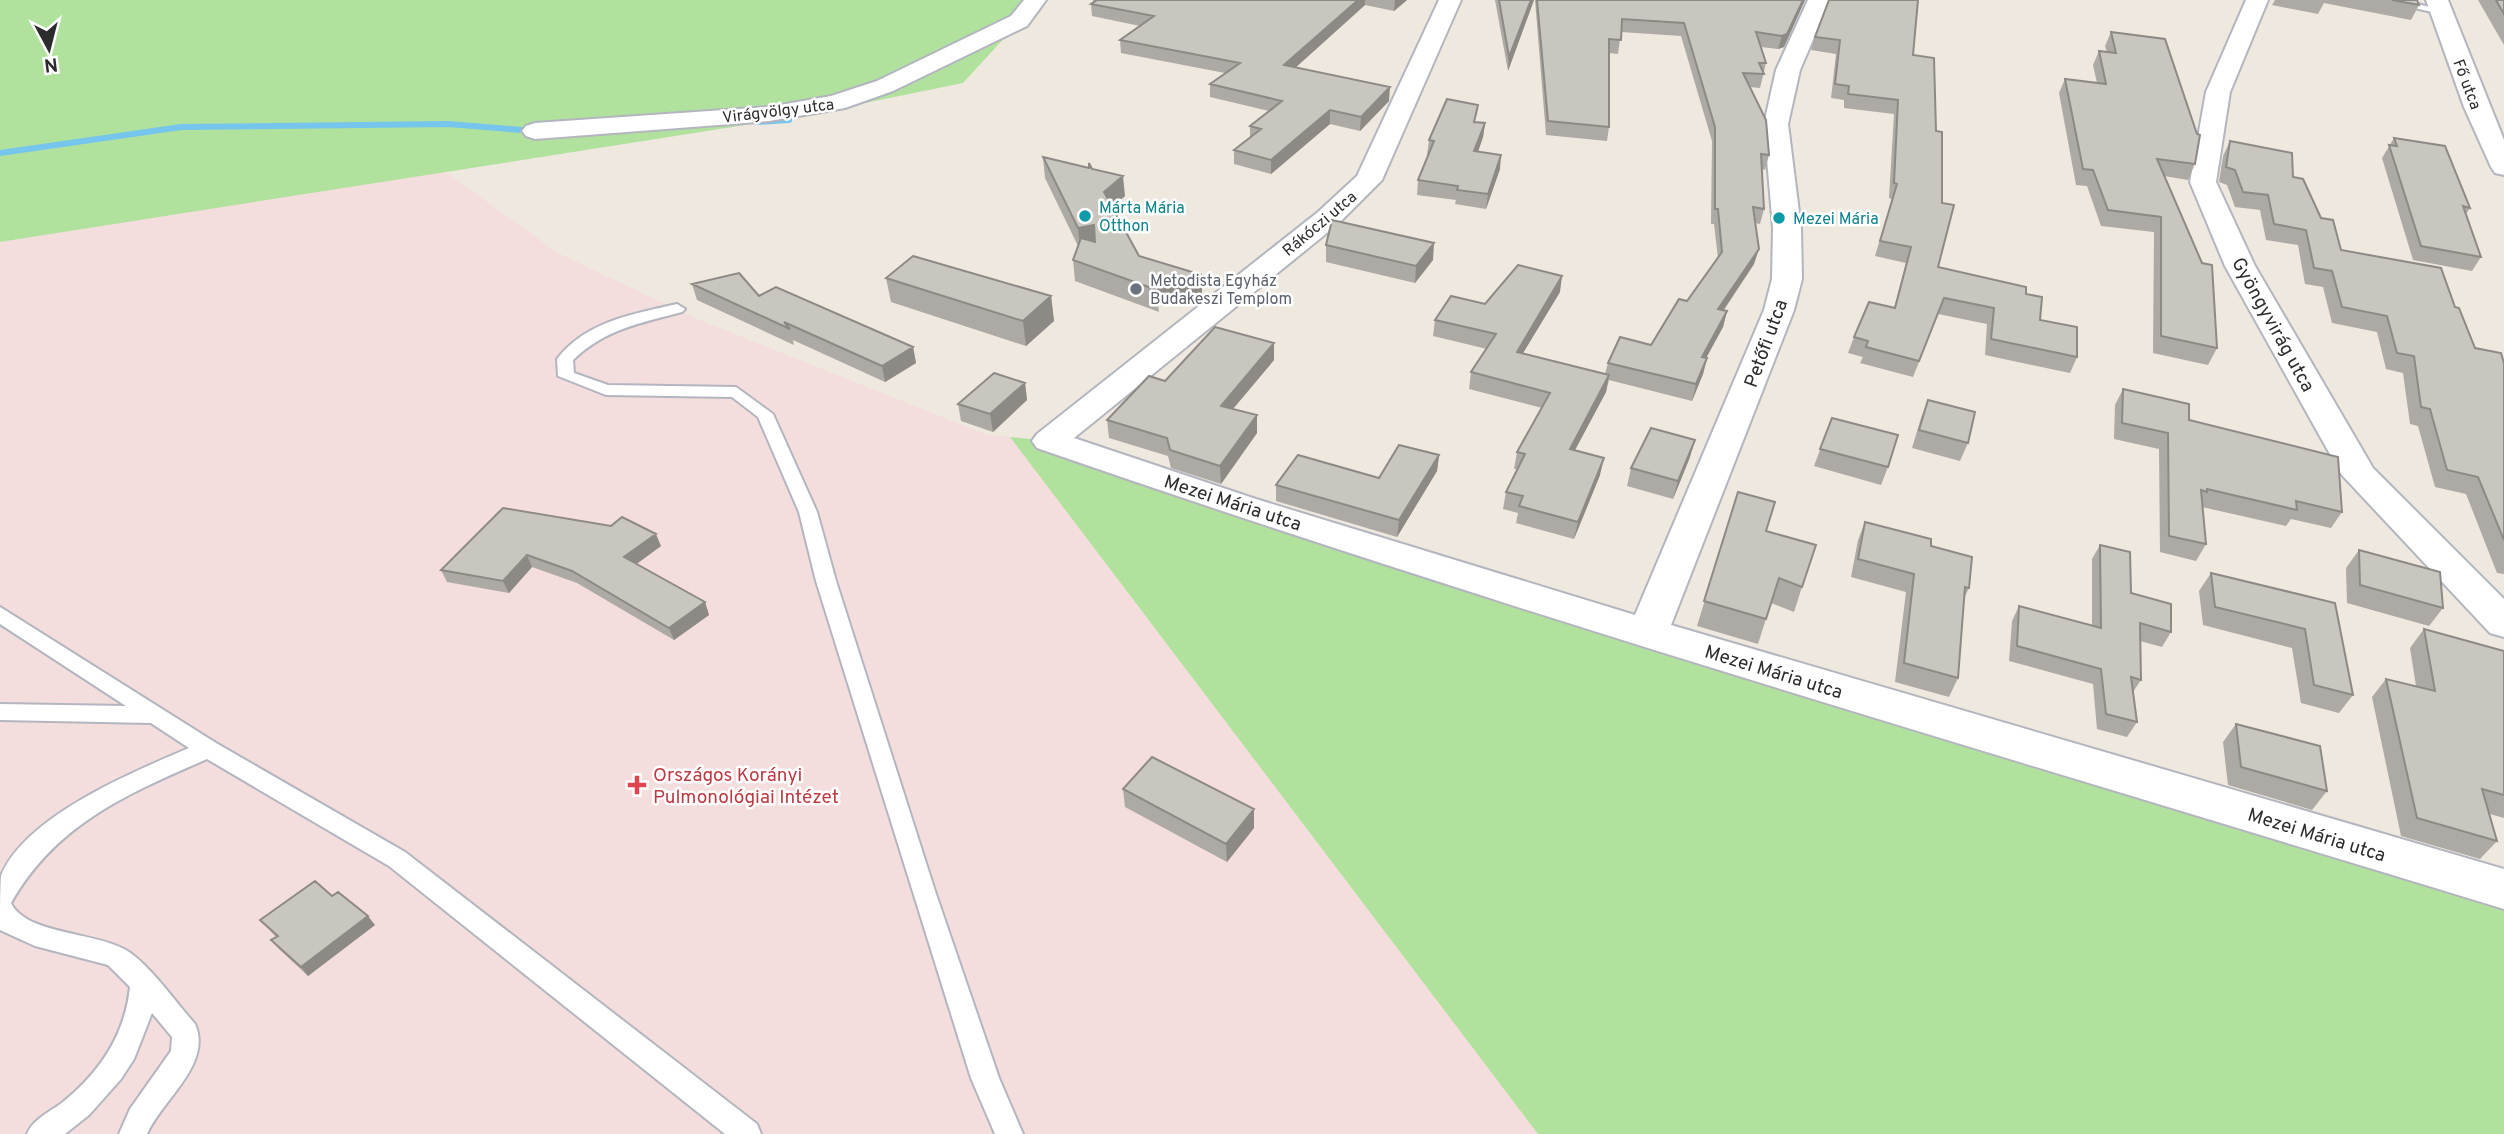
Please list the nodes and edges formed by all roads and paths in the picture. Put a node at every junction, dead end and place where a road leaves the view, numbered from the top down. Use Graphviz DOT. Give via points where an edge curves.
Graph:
graph roads {
  1 [pos="1035,0"];
  2 [pos="1450,0"];
  3 [pos="1819,0"];
  4 [pos="2257,0"];
  5 [pos="2384,0"];
  6 [pos="2439,6"];
  7 [pos="535,131"];
  8 [pos="2504,167"];
  9 [pos="677,309"];
  10 [pos="1049,441"];
  11 [pos="2497,609"];
  12 [pos="0,614"];
  13 [pos="1648,632"];
  14 [pos="0,712"];
  15 [pos="156,715"];
  16 [pos="208,749"];
  17 [pos="2504,889"];
  18 [pos="0,902"];
  19 [pos="143,982"];
  20 [pos="41,1134"];
  21 [pos="133,1134"];
  22 [pos="747,1134"];
  23 [pos="1009,1134"];
  1 -- 7 [label="street, Virágvölgy utca" via="1028,13 1010,26 885,86 836,103 769,114"];
  2 -- 10 [label="street, Rákóczi utca" via="1369,180 1328,218"];
  3 -- 13 [label="street, Petőfi utca" via="1788,70 1776,124 1787,228 1784,289 1764,351"];
  4 -- 11 [label="street, Gyöngyvirág utca" via="2218,92 2203,182 2240,267 2359,474"];
  5 -- 6 [label="lane"];
  6 -- 8 [label="street, Fő utca" via="2476,107"];
  9 -- 23 [label="lane" via="600,328 565,359 566,376 606,390 736,392 765,414 808,512 923,891 985,1078"];
  10 -- 13 [label="street, Mezei Mária utca" via="1243,507"];
  12 -- 15 [label="lane"];
  13 -- 17 [label="street, Mezei Mária utca"];
  14 -- 15 [label="lane"];
  15 -- 16 [label="lane"];
  16 -- 18 [label="lane" via="80,811 37,844 12,874"];
  16 -- 22 [label="lane" via="397,859"];
  18 -- 19 [label="lane" via="8,922 35,935 117,957"];
  19 -- 20 [label="lane" via="143,1008 129,1043 102,1083"];
  19 -- 21 [label="lane" via="186,1033 184,1055"];
}
